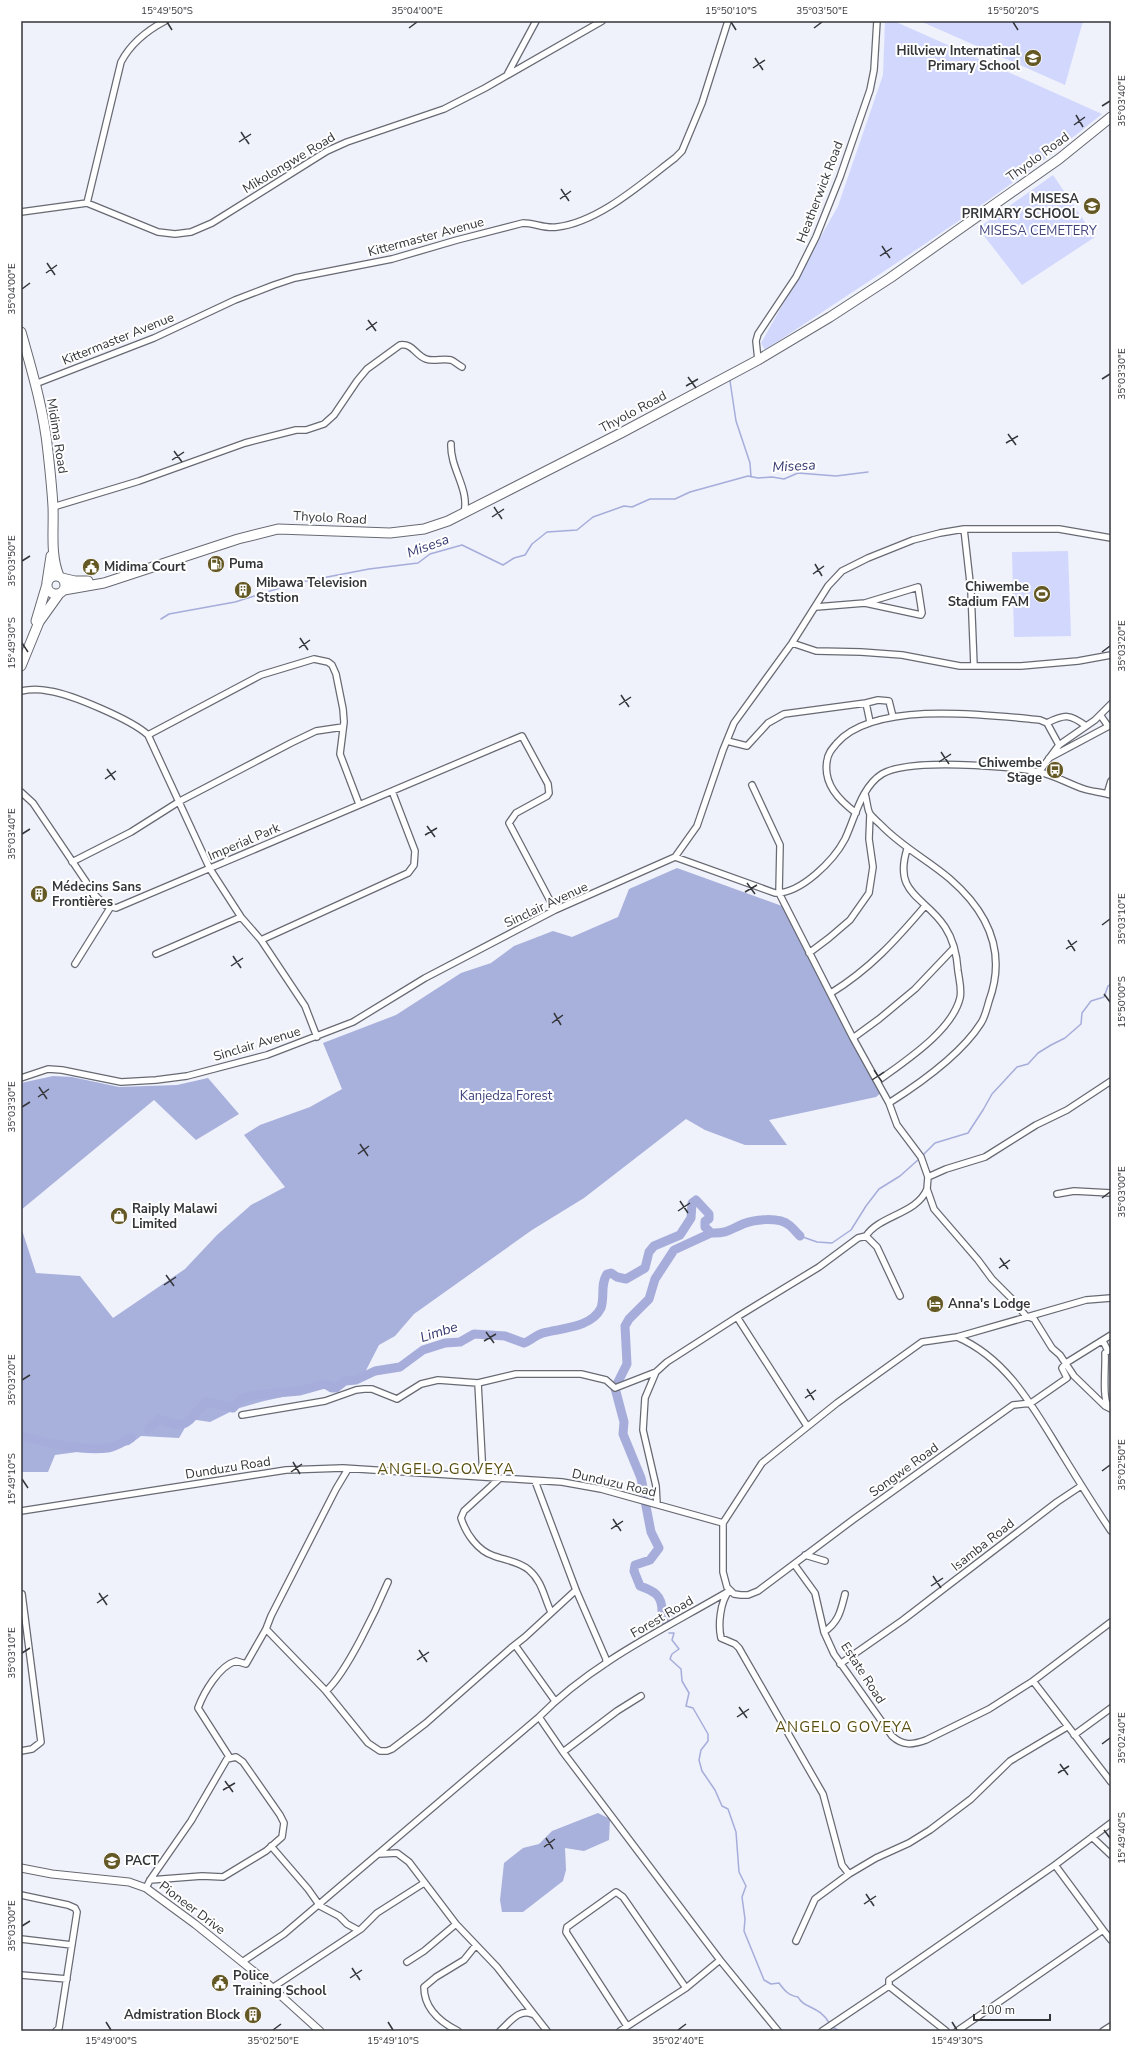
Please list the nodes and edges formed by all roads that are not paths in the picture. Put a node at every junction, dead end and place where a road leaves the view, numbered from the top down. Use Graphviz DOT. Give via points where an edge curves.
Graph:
graph roads {
  1 [pos="165,21"];
  2 [pos="536,21"];
  3 [pos="602,21"];
  4 [pos="728,21"];
  5 [pos="877,21"];
  6 [pos="507,75"];
  7 [pos="1111,117"];
  8 [pos="87,203"];
  9 [pos="21,212"];
  10 [pos="21,332"];
  11 [pos="758,360"];
  12 [pos="462,367"];
  13 [pos="35,384"];
  14 [pos="451,444"];
  15 [pos="53,507"];
  16 [pos="464,513"];
  17 [pos="964,529"];
  18 [pos="1111,538"];
  19 [pos="53,547"];
  20 [pos="60,577"];
  21 [pos="110,581"];
  22 [pos="47,583"];
  23 [pos="62,592"];
  24 [pos="865,603"];
  25 [pos="816,606"];
  26 [pos="792,643"];
  27 [pos="21,654"];
  28 [pos="1111,655"];
  29 [pos="21,666"];
  30 [pos="974,666"];
  31 [pos="21,691"];
  32 [pos="866,702"];
  33 [pos="1111,704"];
  34 [pos="893,716"];
  35 [pos="1101,716"];
  36 [pos="870,722"];
  37 [pos="1047,722"];
  38 [pos="1086,726"];
  39 [pos="1110,726"];
  40 [pos="343,727"];
  41 [pos="148,735"];
  42 [pos="727,741"];
  43 [pos="1058,745"];
  44 [pos="1048,758"];
  45 [pos="1039,772"];
  46 [pos="1111,781"];
  47 [pos="752,785"];
  48 [pos="392,791"];
  49 [pos="21,793"];
  50 [pos="865,794"];
  51 [pos="1109,795"];
  52 [pos="180,801"];
  53 [pos="359,804"];
  54 [pos="856,813"];
  55 [pos="870,814"];
  56 [pos="907,849"];
  57 [pos="675,857"];
  58 [pos="72,862"];
  59 [pos="210,869"];
  60 [pos="779,893"];
  61 [pos="925,906"];
  62 [pos="110,908"];
  63 [pos="555,910"];
  64 [pos="240,917"];
  65 [pos="260,940"];
  66 [pos="954,948"];
  67 [pos="809,952"];
  68 [pos="156,954"];
  69 [pos="75,964"];
  70 [pos="831,994"];
  71 [pos="317,1037"];
  72 [pos="853,1038"];
  73 [pos="21,1078"];
  74 [pos="878,1081"];
  75 [pos="1111,1081"];
  76 [pos="889,1102"];
  77 [pos="928,1177"];
  78 [pos="926,1190"];
  79 [pos="1111,1193"];
  80 [pos="1056,1194"];
  81 [pos="866,1236"];
  82 [pos="900,1296"];
  83 [pos="1111,1298"];
  84 [pos="1026,1316"];
  85 [pos="737,1317"];
  86 [pos="1111,1336"];
  87 [pos="957,1337"];
  88 [pos="1103,1341"];
  89 [pos="1066,1363"];
  90 [pos="656,1372"];
  91 [pos="478,1383"];
  92 [pos="1031,1403"];
  93 [pos="1111,1409"];
  94 [pos="242,1415"];
  95 [pos="807,1426"];
  96 [pos="348,1469"];
  97 [pos="483,1477"];
  98 [pos="499,1479"];
  99 [pos="536,1481"];
  100 [pos="1081,1486"];
  101 [pos="657,1504"];
  102 [pos="21,1512"];
  103 [pos="723,1523"];
  104 [pos="1111,1531"];
  105 [pos="805,1555"];
  106 [pos="825,1561"];
  107 [pos="794,1564"];
  108 [pos="388,1582"];
  109 [pos="576,1590"];
  110 [pos="729,1591"];
  111 [pos="22,1594"];
  112 [pos="845,1594"];
  113 [pos="551,1612"];
  114 [pos="1111,1622"];
  115 [pos="266,1629"];
  116 [pos="824,1632"];
  117 [pos="515,1645"];
  118 [pos="606,1663"];
  119 [pos="840,1664"];
  120 [pos="1033,1681"];
  121 [pos="326,1691"];
  122 [pos="641,1696"];
  123 [pos="555,1701"];
  124 [pos="1111,1708"];
  125 [pos="539,1717"];
  126 [pos="1068,1727"];
  127 [pos="1074,1735"];
  128 [pos="21,1751"];
  129 [pos="563,1752"];
  130 [pos="230,1758"];
  131 [pos="1111,1782"];
  132 [pos="1111,1823"];
  133 [pos="1092,1837"];
  134 [pos="271,1846"];
  135 [pos="378,1854"];
  136 [pos="1111,1855"];
  137 [pos="1055,1865"];
  138 [pos="21,1868"];
  139 [pos="849,1874"];
  140 [pos="150,1880"];
  141 [pos="424,1883"];
  142 [pos="146,1888"];
  143 [pos="21,1895"];
  144 [pos="319,1904"];
  145 [pos="456,1924"];
  146 [pos="358,1930"];
  147 [pos="1103,1930"];
  148 [pos="21,1939"];
  149 [pos="796,1940"];
  150 [pos="1111,1940"];
  151 [pos="72,1945"];
  152 [pos="476,1945"];
  153 [pos="720,1960"];
  154 [pos="242,1962"];
  155 [pos="407,1962"];
  156 [pos="21,1975"];
  157 [pos="66,1979"];
  158 [pos="889,1986"];
  159 [pos="272,1988"];
  160 [pos="686,1988"];
  161 [pos="532,2014"];
  162 [pos="627,2026"];
  163 [pos="1111,2026"];
  164 [pos="58,2030"];
  165 [pos="824,2030"];
  166 [pos="320,2031"];
  167 [pos="458,2031"];
  168 [pos="500,2031"];
  169 [pos="547,2031"];
  170 [pos="620,2031"];
  171 [pos="778,2031"];
  172 [pos="946,2031"];
  173 [pos="957,2031"];
  174 [pos="1103,2031"];
  1 -- 8 [label="street" via="141,36 121,62"];
  2 -- 6 [label="street"];
  3 -- 6 [label="street, Mikolongwe Road"];
  4 -- 13 [label="street, Kittermaster Avenue" via="702,103 682,151 625,196 585,219 552,228 523,223 392,259 295,278 235,300 132,347"];
  5 -- 11 [label="street, Heatherwick Road" via="870,90 840,177 816,237 796,277 758,334"];
  6 -- 8 [label="street, Mikolongwe Road" via="444,109 340,145 212,223 191,232 158,232"];
  7 -- 11 [label="main road, Thyolo Road" via="1059,159 890,278"];
  8 -- 9 [label="street, Mikolongwe Road"];
  10 -- 13 [label="main road, Midima Road"];
  11 -- 16 [label="main road, Thyolo Road"];
  12 -- 15 [label="street" via="450,360 428,360 411,346 400,345 367,369 334,416 324,424 245,443 139,481"];
  13 -- 15 [label="main road, Midima Road" via="48,451"];
  14 -- 16 [label="street" via="452,457 466,496"];
  15 -- 19 [label="main road, Midima Road"];
  16 -- 21 [label="main road, Thyolo Road" via="439,524 405,532 375,534 303,528 278,529 238,539"];
  17 -- 18 [label="street" via="1059,530"];
  17 -- 25 [label="street" via="913,540 858,562 836,576"];
  17 -- 30 [label="street" via="971,591"];
  19 -- 20 [label="main road, Midima Road"];
  19 -- 22 [label="main road, Midima Road"];
  20 -- 21 [label="main road, Thyolo Road" via="74,581"];
  20 -- 22 [label="main road" via="51,577"];
  20 -- 23 [label="main road" via="66,584"];
  21 -- 23 [label="main road, Thyolo Road"];
  22 -- 23 [label="main road" via="49,591"];
  22 -- 27 [label="main road, Midima Road" via="36,620"];
  23 -- 29 [label="main road" via="39,622"];
  24 -- 24 [label="street" via="921,614 922,614 918,587"];
  24 -- 25 [label="street"];
  25 -- 26 [label="street"];
  26 -- 30 [label="street" via="816,651 895,654 953,666"];
  26 -- 42 [label="street" via="734,723"];
  28 -- 30 [label="street" via="1021,666"];
  31 -- 41 [label="street" via="42,690 65,695 128,721"];
  32 -- 34 [label="street" via="889,701"];
  32 -- 36 [label="street"];
  32 -- 42 [label="street" via="784,714 768,723 747,746"];
  33 -- 35 [label="street"];
  34 -- 36 [label="street"];
  34 -- 37 [label="street" via="978,714"];
  35 -- 38 [label="street"];
  35 -- 39 [label="street"];
  36 -- 54 [label="street" via="841,739 829,753 826,768 828,781 833,790 843,803"];
  37 -- 38 [label="street" via="1065,716 1076,719"];
  37 -- 43 [label="street"];
  38 -- 43 [label="street"];
  39 -- 44 [label="street"];
  40 -- 41 [label="street" via="344,709 334,668 328,662 314,659 261,675"];
  40 -- 52 [label="street" via="316,731"];
  40 -- 53 [label="street" via="340,754"];
  41 -- 52 [label="street"];
  42 -- 57 [label="street" via="697,826"];
  43 -- 44 [label="street"];
  44 -- 45 [label="street"];
  45 -- 50 [label="street" via="939,765 904,767 881,775"];
  45 -- 51 [label="street" via="1084,789"];
  46 -- 51 [label="street"];
  47 -- 60 [label="street" via="780,845"];
  48 -- 53 [label="street, Imperial Park"];
  48 -- 63 [label="street, Imperial Park" via="522,736 548,784 549,792 547,796 516,813 509,824"];
  48 -- 65 [label="street" via="415,851 414,865 408,873"];
  49 -- 58 [label="street" via="33,803"];
  50 -- 54 [label="street"];
  50 -- 55 [label="street"];
  52 -- 58 [label="street" via="131,832"];
  52 -- 59 [label="street"];
  53 -- 59 [label="street, Imperial Park"];
  54 -- 60 [label="street" via="845,839 826,864 800,885"];
  55 -- 56 [label="street"];
  55 -- 67 [label="street" via="868,838 873,867 869,893 850,920"];
  56 -- 61 [label="street" via="902,865 907,885 911,893"];
  56 -- 76 [label="street" via="949,878 976,906 994,942 996,976 984,1018 975,1032 930,1075"];
  57 -- 60 [label="street"];
  57 -- 63 [label="street, Sinclair Avenue"];
  58 -- 62 [label="street" via="95,895"];
  59 -- 62 [label="street, Imperial Park" via="116,908"];
  59 -- 64 [label="street"];
  60 -- 67 [label="street"];
  61 -- 66 [label="street" via="945,927"];
  61 -- 70 [label="street" via="881,956"];
  62 -- 69 [label="street"];
  63 -- 71 [label="street, Sinclair Avenue" via="425,978 352,1022"];
  64 -- 65 [label="street"];
  64 -- 68 [label="street"];
  65 -- 71 [label="street" via="305,1006"];
  66 -- 72 [label="street" via="915,989"];
  66 -- 74 [label="street" via="960,993 952,1018 941,1031"];
  67 -- 70 [label="street"];
  70 -- 72 [label="street"];
  71 -- 73 [label="street, Sinclair Avenue" via="267,1055 179,1077 121,1082 48,1069"];
  72 -- 74 [label="street"];
  74 -- 76 [label="street"];
  75 -- 77 [label="street" via="1067,1110 1036,1125 985,1157"];
  76 -- 77 [label="street" via="897,1125 921,1157"];
  77 -- 78 [label="street"];
  78 -- 81 [label="street" via="917,1203"];
  78 -- 84 [label="street" via="934,1209"];
  79 -- 80 [label="street"];
  81 -- 82 [label="street" via="876,1247"];
  81 -- 85 [label="street" via="858,1238 819,1267"];
  83 -- 84 [label="street" via="1086,1300"];
  84 -- 87 [label="street"];
  84 -- 89 [label="street" via="1034,1319 1052,1348"];
  85 -- 90 [label="street" via="667,1362"];
  85 -- 95 [label="street"];
  86 -- 88 [label="street"];
  87 -- 92 [label="street" via="984,1351"];
  87 -- 95 [label="street" via="922,1342"];
  88 -- 89 [label="street"];
  88 -- 93 [label="street" via="1108,1351 1105,1352 1104,1394 1105,1402"];
  89 -- 92 [label="street" via="1062,1368 1067,1378"];
  89 -- 93 [label="street" via="1074,1376"];
  90 -- 91 [label="street" via="616,1388 606,1380 581,1374 516,1374"];
  90 -- 101 [label="street" via="645,1398 643,1430 656,1486"];
  91 -- 94 [label="street" via="438,1380 421,1384 397,1399 372,1389 356,1390 325,1401"];
  91 -- 97 [label="street"];
  92 -- 100 [label="street"];
  92 -- 105 [label="street, Songwe Road" via="1013,1405"];
  95 -- 103 [label="street" via="762,1463"];
  96 -- 97 [label="street, Dunduzu Road"];
  96 -- 102 [label="street, Dunduzu Road" via="286,1470"];
  96 -- 115 [label="street" via="295,1568"];
  97 -- 98 [label="street, Dunduzu Road"];
  98 -- 99 [label="street, Dunduzu Road"];
  98 -- 113 [label="street" via="464,1511 461,1518 463,1525 480,1548 492,1556 528,1569 540,1581"];
  99 -- 101 [label="street, Dunduzu Road" via="562,1482 601,1489"];
  99 -- 109 [label="street"];
  100 -- 104 [label="street"];
  100 -- 119 [label="street, Isamba Road" via="903,1620"];
  101 -- 103 [label="street, Dunduzu Road"];
  103 -- 110 [label="street" via="723,1572"];
  105 -- 106 [label="street"];
  105 -- 107 [label="street, Songwe Road"];
  107 -- 110 [label="street, Songwe Road" via="758,1591 741,1595"];
  107 -- 116 [label="street, Estate Road" via="815,1593"];
  108 -- 121 [label="street" via="349,1658 333,1685"];
  109 -- 113 [label="street"];
  109 -- 118 [label="street"];
  110 -- 118 [label="street, Forest Road"];
  110 -- 139 [label="street" via="722,1608 721,1638 739,1648 823,1794 842,1865"];
  111 -- 128 [label="street" via="42,1742 32,1749"];
  112 -- 116 [label="street" via="838,1620"];
  113 -- 117 [label="street"];
  114 -- 120 [label="street"];
  115 -- 121 [label="street"];
  115 -- 130 [label="street" via="246,1664 236,1661 225,1667 202,1695 198,1708"];
  116 -- 119 [label="street, Estate Road"];
  117 -- 121 [label="street" via="426,1723 387,1752 368,1743"];
  117 -- 123 [label="street"];
  118 -- 123 [label="street, Forest Road"];
  119 -- 120 [label="street, Estate Road" via="892,1736 904,1744 926,1740 989,1709"];
  120 -- 126 [label="street"];
  122 -- 129 [label="street"];
  123 -- 125 [label="street, Forest Road"];
  124 -- 127 [label="street"];
  125 -- 129 [label="street"];
  125 -- 135 [label="street, Forest Road"];
  126 -- 127 [label="street"];
  126 -- 139 [label="street" via="1010,1761 970,1799 930,1830"];
  127 -- 131 [label="street"];
  129 -- 153 [label="street"];
  130 -- 134 [label="street" via="236,1757 243,1762 284,1823 282,1837"];
  130 -- 140 [label="street"];
  132 -- 133 [label="street"];
  133 -- 136 [label="street"];
  133 -- 137 [label="street"];
  134 -- 140 [label="street" via="223,1877"];
  134 -- 144 [label="street"];
  135 -- 141 [label="street" via="397,1853 404,1857"];
  135 -- 144 [label="street, Forest Road"];
  137 -- 147 [label="street"];
  137 -- 158 [label="street" via="889,1980"];
  138 -- 142 [label="street, Pioneer Drive" via="129,1882"];
  139 -- 149 [label="street" via="815,1899"];
  140 -- 142 [label="street"];
  141 -- 145 [label="street"];
  141 -- 146 [label="street" via="377,1913"];
  142 -- 154 [label="street, Pioneer Drive"];
  143 -- 151 [label="street" via="77,1909"];
  144 -- 146 [label="street"];
  144 -- 154 [label="street, Forest Road" via="284,1934"];
  145 -- 152 [label="street"];
  145 -- 155 [label="street"];
  146 -- 159 [label="street"];
  147 -- 150 [label="street"];
  147 -- 173 [label="street"];
  148 -- 151 [label="street"];
  151 -- 157 [label="street"];
  152 -- 161 [label="street" via="497,1967"];
  152 -- 167 [label="street" via="464,1960 424,1987 428,2005 438,2019"];
  153 -- 160 [label="street"];
  153 -- 171 [label="street"];
  154 -- 159 [label="street, Pioneer Drive"];
  156 -- 157 [label="street"];
  157 -- 164 [label="street"];
  158 -- 165 [label="street"];
  158 -- 172 [label="street"];
  159 -- 166 [label="street, Pioneer Drive"];
  160 -- 162 [label="street"];
  160 -- 162 [label="street" via="623,1897 616,1892 567,1927 566,1932"];
  161 -- 168 [label="street" via="519,2014"];
  161 -- 169 [label="street"];
  162 -- 170 [label="street"];
  163 -- 174 [label="street"];
}
